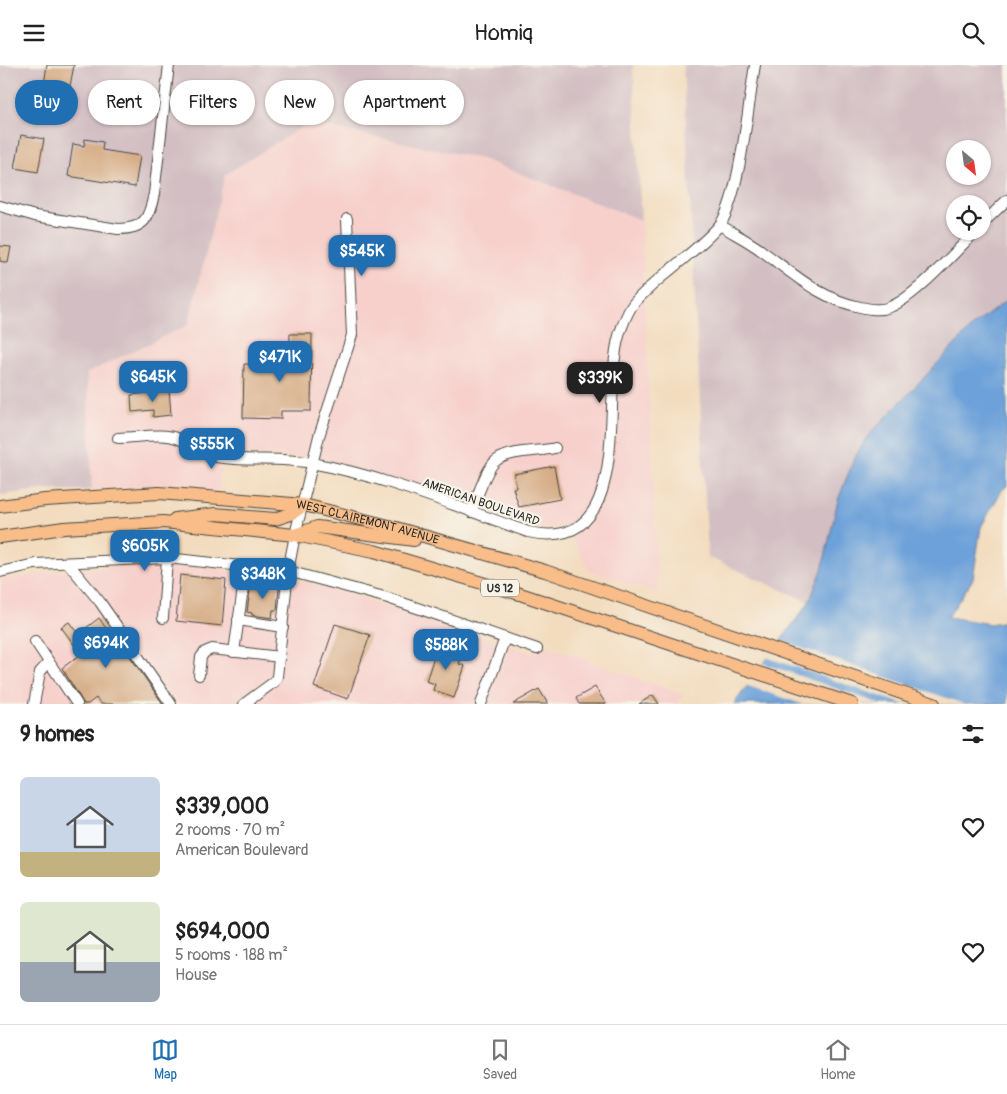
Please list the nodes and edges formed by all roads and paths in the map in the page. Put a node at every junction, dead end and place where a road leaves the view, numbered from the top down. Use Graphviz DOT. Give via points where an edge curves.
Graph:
graph roads {
  1 [pos="169,65"];
  2 [pos="755,65"];
  3 [pos="1007,200"];
  4 [pos="0,206"];
  5 [pos="991,215"];
  6 [pos="347,219"];
  7 [pos="720,225"];
  8 [pos="967,240"];
  9 [pos="118,438"];
  10 [pos="555,448"];
  11 [pos="312,463"];
  12 [pos="304,505"];
  13 [pos="0,506"];
  14 [pos="470,512"];
  15 [pos="163,522"];
  16 [pos="295,535"];
  17 [pos="0,537"];
  18 [pos="447,543"];
  19 [pos="167,558"];
  20 [pos="68,563"];
  21 [pos="246,567"];
  22 [pos="288,571"];
  23 [pos="0,572"];
  24 [pos="163,618"];
  25 [pos="238,620"];
  26 [pos="283,627"];
  27 [pos="505,638"];
  28 [pos="35,641"];
  29 [pos="537,649"];
  30 [pos="234,652"];
  31 [pos="280,657"];
  32 [pos="49,662"];
  33 [pos="199,675"];
  34 [pos="34,704"];
  35 [pos="76,704"];
  36 [pos="171,704"];
  37 [pos="244,704"];
  38 [pos="481,704"];
  39 [pos="852,704"];
  40 [pos="934,704"];
  1 -- 4 [label="street" via="154,194 150,214 143,223 130,229 118,229 35,216"];
  2 -- 7 [label="street, AMERICAN BOULEVARD" via="740,156 730,201"];
  3 -- 5 [label="street"];
  6 -- 11 [label="street" via="352,335"];
  7 -- 8 [label="street" via="760,249 816,291 838,302 873,310 890,307 902,300"];
  7 -- 14 [label="street, AMERICAN BOULEVARD" via="633,304 621,329 614,355 606,481 590,514 570,530 547,536"];
  9 -- 11 [label="street, AMERICAN BOULEVARD" via="171,436 212,457"];
  10 -- 14 [label="street" via="496,460 487,472"];
  11 -- 12 [label="street"];
  11 -- 14 [label="street, AMERICAN BOULEVARD" via="379,480"];
  12 -- 13 [label="main road, WEST CLAIREMONT AVENUE / US 12" via="158,493"];
  12 -- 15 [label="main road" via="275,519 215,514"];
  12 -- 16 [label="street"];
  12 -- 18 [label="main road, WEST CLAIREMONT AVENUE / US 12"];
  15 -- 16 [label="main road, WEST CLAIREMONT AVENUE / US 12"];
  15 -- 17 [label="main road, WEST CLAIREMONT AVENUE / US 12" via="64,528"];
  16 -- 18 [label="main road" via="317,527"];
  16 -- 22 [label="street"];
  16 -- 39 [label="main road, WEST CLAIREMONT AVENUE / US 12" via="374,551 523,595"];
  18 -- 40 [label="main road, WEST CLAIREMONT AVENUE / US 12" via="545,571"];
  19 -- 20 [label="street"];
  19 -- 21 [label="street"];
  19 -- 24 [label="street"];
  20 -- 23 [label="street" via="36,564"];
  20 -- 36 [label="street" via="100,602"];
  21 -- 22 [label="street"];
  21 -- 25 [label="street"];
  22 -- 26 [label="street"];
  22 -- 27 [label="street" via="388,598"];
  25 -- 26 [label="street"];
  25 -- 30 [label="street"];
  26 -- 31 [label="street"];
  27 -- 29 [label="street"];
  27 -- 38 [label="street"];
  28 -- 32 [label="street"];
  30 -- 31 [label="street"];
  30 -- 33 [label="street" via="212,649 205,652"];
  31 -- 37 [label="street" via="276,680"];
  32 -- 34 [label="street" via="40,672"];
  32 -- 35 [label="street"];
}
